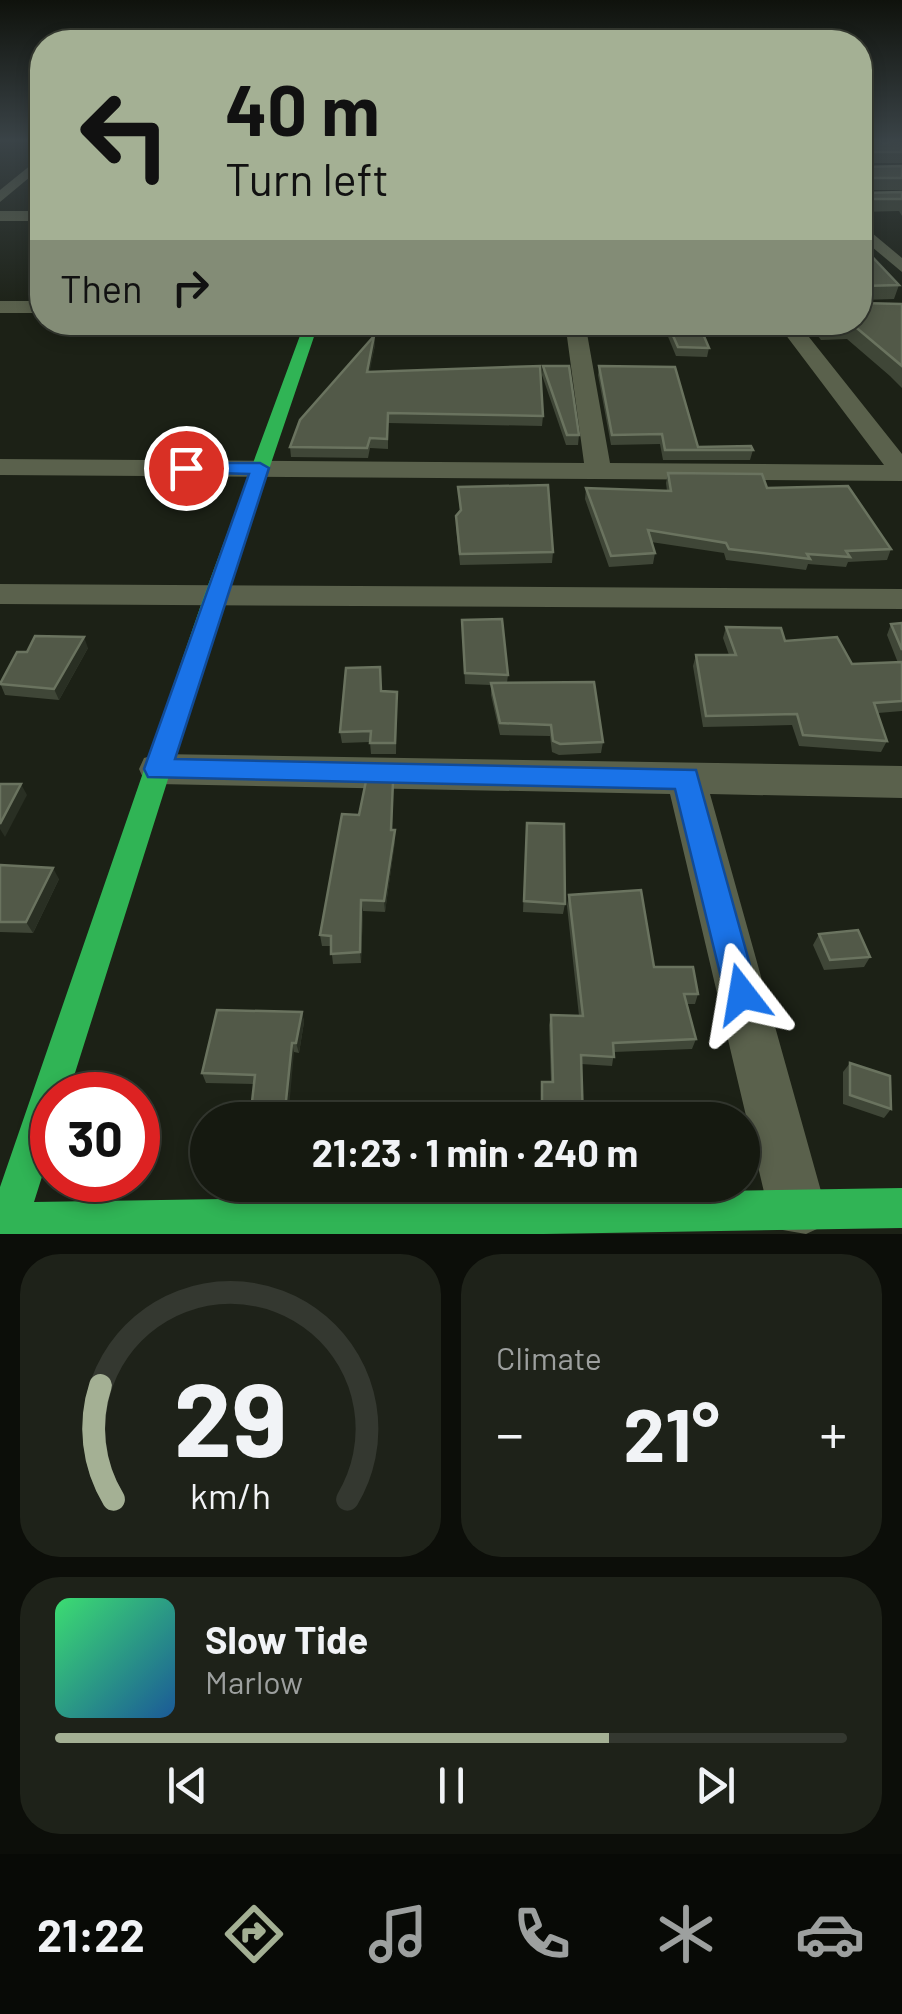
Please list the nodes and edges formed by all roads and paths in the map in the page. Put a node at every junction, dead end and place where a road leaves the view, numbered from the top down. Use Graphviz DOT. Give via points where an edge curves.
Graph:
graph roads {
  1 [pos="0,216"];
  2 [pos="30,216"];
  3 [pos="872,246"];
  4 [pos="902,267"];
  5 [pos="0,307"];
  6 [pos="30,308"];
  7 [pos="307,335"];
  8 [pos="577,335"];
  9 [pos="796,335"];
  10 [pos="0,467"];
  11 [pos="260,468"];
  12 [pos="598,471"];
  13 [pos="902,472"];
  14 [pos="9,594"];
  15 [pos="215,596"];
  16 [pos="902,599"];
  17 [pos="0,624"];
  18 [pos="158,769"];
  19 [pos="686,778"];
  20 [pos="902,782"];
  21 [pos="902,1208"];
  22 [pos="797,1210"];
  23 [pos="4,1226"];
  1 -- 2 [label="street"];
  3 -- 4 [label="street"];
  5 -- 6 [label="street"];
  7 -- 11 [label="street"];
  8 -- 12 [label="street"];
  9 -- 13 [label="street"];
  10 -- 11 [label="street"];
  11 -- 12 [label="street"];
  11 -- 15 [label="street"];
  12 -- 13 [label="street"];
  14 -- 15 [label="street"];
  14 -- 17 [label="street"];
  15 -- 16 [label="street"];
  15 -- 18 [label="street"];
  18 -- 19 [label="street"];
  18 -- 23 [label="street"];
  19 -- 20 [label="street"];
  19 -- 22 [label="street"];
  21 -- 22 [label="street"];
  22 -- 23 [label="street"];
}
